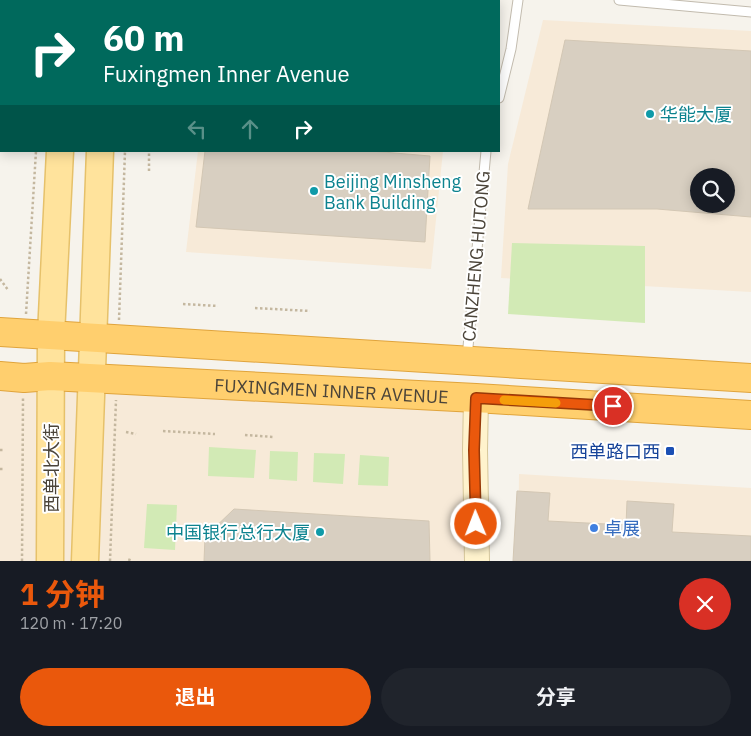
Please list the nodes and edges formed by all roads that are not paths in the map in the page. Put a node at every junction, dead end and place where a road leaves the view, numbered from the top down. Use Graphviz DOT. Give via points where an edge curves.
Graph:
graph roads {
  1 [pos="518,0"];
  2 [pos="618,0"];
  3 [pos="751,12"];
  4 [pos="500,94"];
  5 [pos="60,152"];
  6 [pos="100,152"];
  7 [pos="486,152"];
  8 [pos="0,332"];
  9 [pos="51,335"];
  10 [pos="94,337"];
  11 [pos="467,361"];
  12 [pos="0,376"];
  13 [pos="50,376"];
  14 [pos="92,378"];
  15 [pos="751,378"];
  16 [pos="476,398"];
  17 [pos="751,415"];
  18 [pos="50,561"];
  19 [pos="85,561"];
  20 [pos="477,561"];
  1 -- 4 [label="lane"];
  2 -- 3 [label="lane"];
  5 -- 9 [label="main road, 西单北大街"];
  6 -- 10 [label="main road, 西单北大街"];
  7 -- 11 [label="lane, CANZHENG HUTONG"];
  8 -- 9 [label="highway, FUXINGMEN INNER AVENUE"];
  9 -- 10 [label="highway, FUXINGMEN INNER AVENUE"];
  9 -- 13 [label="main road, 西单北大街"];
  10 -- 11 [label="highway, FUXINGMEN INNER AVENUE"];
  10 -- 14 [label="main road, 西单北大街"];
  11 -- 15 [label="highway, FUXINGMEN INNER AVENUE"];
  12 -- 13 [label="highway, FUXINGMEN INNER AVENUE"];
  13 -- 14 [label="highway, FUXINGMEN INNER AVENUE"];
  13 -- 18 [label="main road, 西单北大街"];
  14 -- 16 [label="highway, FUXINGMEN INNER AVENUE"];
  14 -- 19 [label="main road, 西单北大街"];
  16 -- 17 [label="highway, FUXINGMEN INNER AVENUE"];
  16 -- 20 [label="street"];
}
